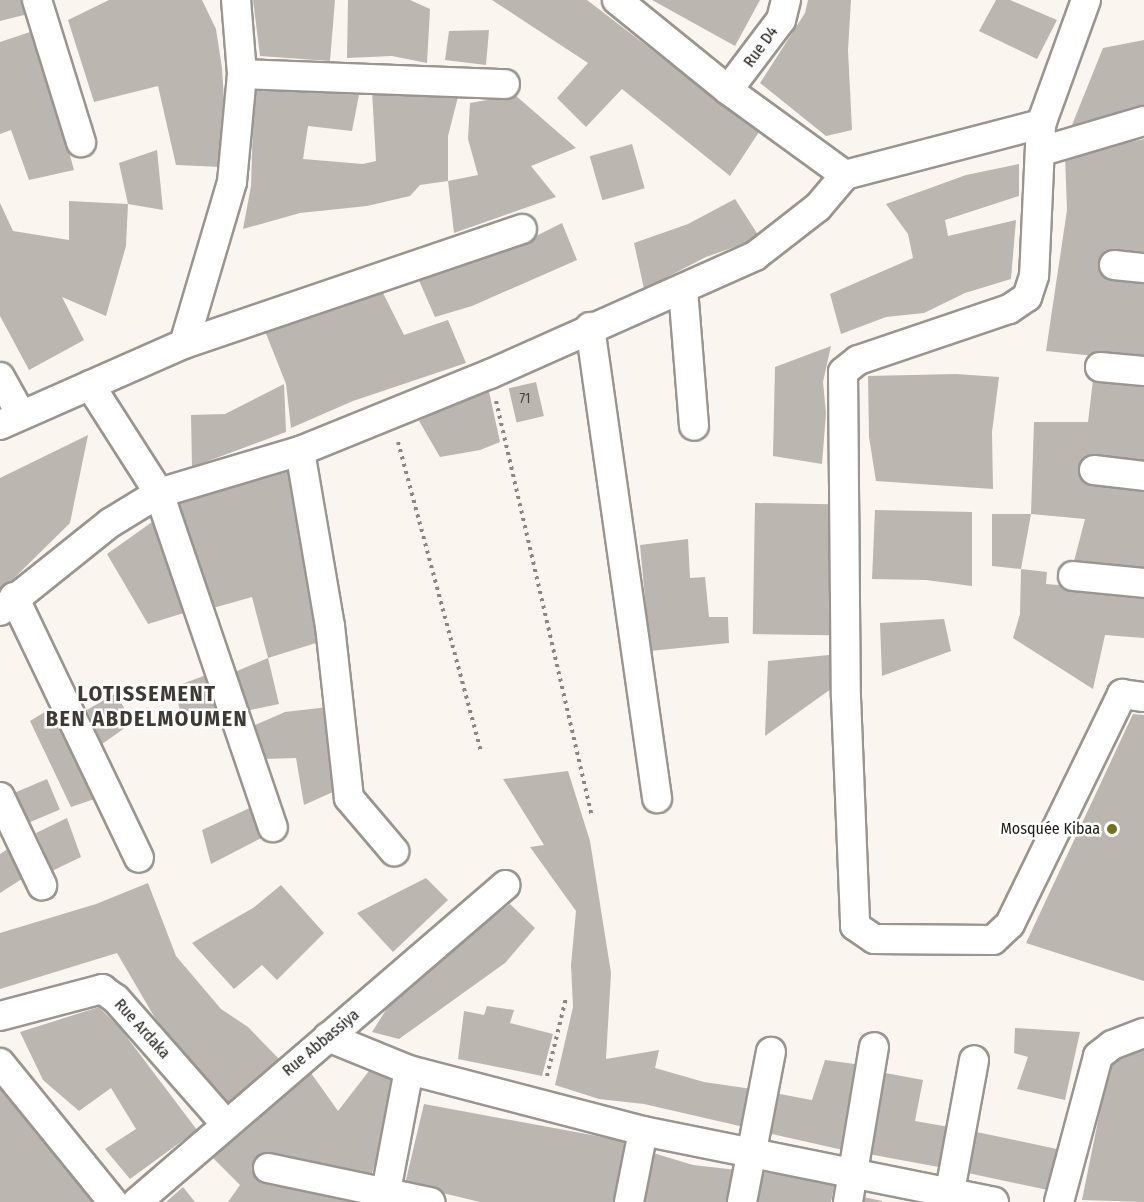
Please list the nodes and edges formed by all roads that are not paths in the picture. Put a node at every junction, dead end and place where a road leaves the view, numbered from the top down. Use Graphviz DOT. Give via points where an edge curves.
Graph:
graph roads {
  1 [pos="37,0"];
  2 [pos="236,0"];
  3 [pos="617,0"];
  4 [pos="786,0"];
  5 [pos="1077,3"];
  6 [pos="242,74"];
  7 [pos="505,84"];
  8 [pos="728,90"];
  9 [pos="1144,121"];
  10 [pos="1042,138"];
  11 [pos="81,142"];
  12 [pos="845,175"];
  13 [pos="522,229"];
  14 [pos="1114,265"];
  15 [pos="1144,268"];
  16 [pos="683,288"];
  17 [pos="590,327"];
  18 [pos="184,344"];
  19 [pos="1100,367"];
  20 [pos="1144,371"];
  21 [pos="0,377"];
  22 [pos="90,385"];
  23 [pos="10,419"];
  24 [pos="694,426"];
  25 [pos="300,451"];
  26 [pos="1094,470"];
  27 [pos="1144,476"];
  28 [pos="159,493"];
  29 [pos="1073,576"];
  30 [pos="1144,583"];
  31 [pos="7,604"];
  32 [pos="1144,697"];
  33 [pos="0,797"];
  34 [pos="657,798"];
  35 [pos="273,827"];
  36 [pos="394,851"];
  37 [pos="140,858"];
  38 [pos="42,885"];
  39 [pos="506,885"];
  40 [pos="0,1016"];
  41 [pos="1144,1033"];
  42 [pos="328,1037"];
  43 [pos="874,1047"];
  44 [pos="771,1052"];
  45 [pos="974,1060"];
  46 [pos="0,1063"];
  47 [pos="409,1070"];
  48 [pos="225,1123"];
  49 [pos="643,1131"];
  50 [pos="751,1155"];
  51 [pos="268,1168"];
  52 [pos="852,1174"];
  53 [pos="385,1197"];
  54 [pos="949,1198"];
  55 [pos="113,1202"];
  56 [pos="137,1202"];
  57 [pos="430,1202"];
  58 [pos="628,1202"];
  59 [pos="742,1202"];
  60 [pos="848,1202"];
  61 [pos="994,1202"];
  62 [pos="1059,1202"];
  1 -- 11 [label="street"];
  2 -- 6 [label="street"];
  3 -- 8 [label="street"];
  4 -- 8 [label="street, Rue D4" via="781,20"];
  5 -- 10 [label="street"];
  6 -- 7 [label="street"];
  6 -- 18 [label="street" via="232,182"];
  8 -- 12 [label="street"];
  9 -- 10 [label="street"];
  10 -- 12 [label="street"];
  10 -- 32 [label="street" via="1034,276 1027,297 1009,309 858,360 843,372 846,698 855,927 874,939 993,940 1010,924 1122,694"];
  12 -- 16 [label="street" via="818,207 755,256"];
  13 -- 18 [label="street"];
  14 -- 15 [label="street"];
  16 -- 17 [label="street"];
  16 -- 24 [label="street"];
  17 -- 25 [label="street" via="490,374 388,412"];
  17 -- 34 [label="street"];
  18 -- 22 [label="street"];
  19 -- 20 [label="street"];
  21 -- 23 [label="street"];
  22 -- 23 [label="street"];
  22 -- 28 [label="street"];
  25 -- 28 [label="street"];
  25 -- 36 [label="street" via="330,626 349,798"];
  26 -- 27 [label="street"];
  28 -- 31 [label="street" via="110,523"];
  28 -- 35 [label="street"];
  29 -- 30 [label="street"];
  31 -- 37 [label="street"];
  33 -- 38 [label="street"];
  39 -- 42 [label="street, Rue Abbassiya"];
  40 -- 48 [label="street, Rue Ardaka" via="102,989 117,999"];
  41 -- 62 [label="street" via="1112,1045 1098,1056"];
  42 -- 47 [label="street"];
  42 -- 48 [label="street, Rue Abbassiya"];
  43 -- 52 [label="street"];
  44 -- 50 [label="street"];
  45 -- 54 [label="street"];
  46 -- 55 [label="street"];
  47 -- 49 [label="street"];
  47 -- 53 [label="street"];
  48 -- 56 [label="street, Rue Abbassiya"];
  49 -- 50 [label="street"];
  49 -- 58 [label="street"];
  50 -- 52 [label="street"];
  50 -- 59 [label="street"];
  51 -- 53 [label="street"];
  52 -- 54 [label="street"];
  52 -- 60 [label="street"];
  53 -- 57 [label="street"];
  54 -- 61 [label="street"];
}
